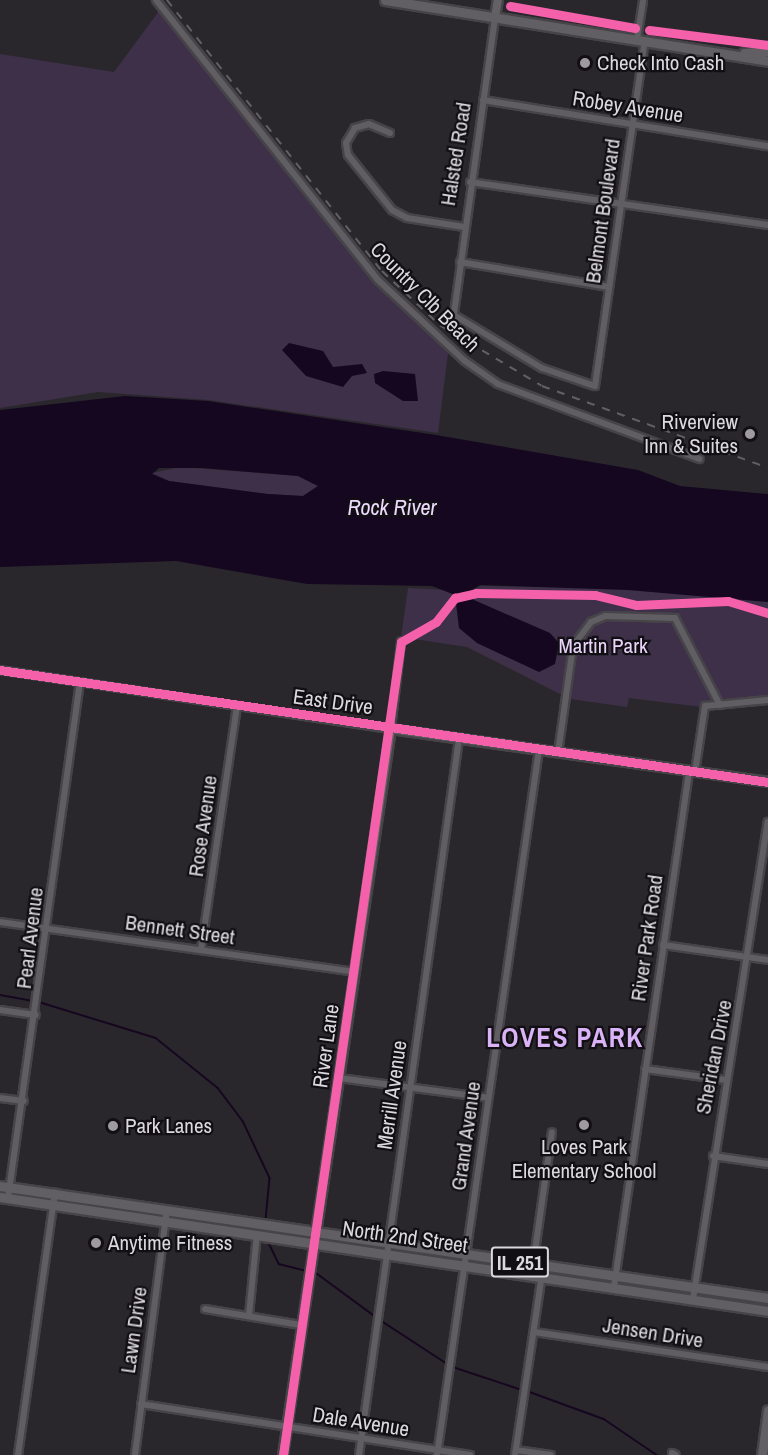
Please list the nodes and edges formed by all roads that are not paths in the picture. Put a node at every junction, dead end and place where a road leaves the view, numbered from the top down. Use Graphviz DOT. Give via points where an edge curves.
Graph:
graph roads {
  1 [pos="156,0"];
  2 [pos="386,0"];
  3 [pos="498,0"];
  4 [pos="643,0"];
  5 [pos="495,18"];
  6 [pos="641,40"];
  7 [pos="768,51"];
  8 [pos="744,53"];
  9 [pos="768,61"];
  10 [pos="483,100"];
  11 [pos="632,124"];
  12 [pos="390,134"];
  13 [pos="768,146"];
  14 [pos="470,182"];
  15 [pos="621,204"];
  16 [pos="768,225"];
  17 [pos="464,227"];
  18 [pos="460,262"];
  19 [pos="609,287"];
  20 [pos="595,386"];
  21 [pos="700,459"];
  22 [pos="401,642"];
  23 [pos="0,670"];
  24 [pos="80,682"];
  25 [pos="768,700"];
  26 [pos="720,705"];
  27 [pos="237,706"];
  28 [pos="391,729"];
  29 [pos="459,739"];
  30 [pos="538,750"];
  31 [pos="558,753"];
  32 [pos="692,772"];
  33 [pos="768,782"];
  34 [pos="768,822"];
  35 [pos="0,922"];
  36 [pos="48,928"];
  37 [pos="663,945"];
  38 [pos="201,950"];
  39 [pos="748,957"];
  40 [pos="768,960"];
  41 [pos="355,972"];
  42 [pos="0,1010"];
  43 [pos="37,1012"];
  44 [pos="645,1069"];
  45 [pos="339,1078"];
  46 [pos="726,1080"];
  47 [pos="410,1088"];
  48 [pos="0,1098"];
  49 [pos="488,1098"];
  50 [pos="24,1101"];
  51 [pos="552,1131"];
  52 [pos="713,1156"];
  53 [pos="768,1164"];
  54 [pos="5,1186"];
  55 [pos="55,1193"];
  56 [pos="4,1198"];
  57 [pos="53,1206"];
  58 [pos="166,1215"];
  59 [pos="259,1231"];
  60 [pos="316,1237"];
  61 [pos="389,1243"];
  62 [pos="388,1253"];
  63 [pos="465,1254"];
  64 [pos="464,1264"];
  65 [pos="538,1270"];
  66 [pos="615,1282"];
  67 [pos="695,1288"];
  68 [pos="768,1298"];
  69 [pos="693,1299"];
  70 [pos="205,1309"];
  71 [pos="768,1311"];
  72 [pos="249,1315"];
  73 [pos="301,1325"];
  74 [pos="534,1332"];
  75 [pos="768,1367"];
  76 [pos="141,1404"];
  77 [pos="768,1410"];
  78 [pos="287,1428"];
  79 [pos="361,1439"];
  80 [pos="516,1452"];
  81 [pos="437,1453"];
  82 [pos="18,1455"];
  83 [pos="135,1455"];
  84 [pos="283,1455"];
  85 [pos="358,1455"];
  86 [pos="470,1455"];
  87 [pos="551,1455"];
  88 [pos="762,1455"];
  1 -- 21 [label="street, Country Clb Beach" via="378,280 465,361 516,391"];
  2 -- 5 [label="main road"];
  3 -- 5 [label="street, Halsted Road"];
  4 -- 6 [label="street, Belmont Boulevard"];
  5 -- 6 [label="main road"];
  5 -- 10 [label="street, Halsted Road"];
  6 -- 8 [label="main road"];
  6 -- 11 [label="street, Belmont Boulevard"];
  7 -- 8 [label="main road"];
  8 -- 9 [label="main road"];
  10 -- 11 [label="street, Robey Avenue"];
  10 -- 14 [label="street, Halsted Road"];
  11 -- 13 [label="street, Robey Avenue"];
  11 -- 15 [label="street, Belmont Boulevard"];
  12 -- 17 [label="street" via="369,124 355,128 346,143 348,155 392,210 407,218"];
  14 -- 15 [label="street"];
  14 -- 17 [label="street, Halsted Road"];
  15 -- 16 [label="street"];
  15 -- 19 [label="street, Belmont Boulevard"];
  17 -- 18 [label="street, Halsted Road"];
  18 -- 19 [label="street"];
  18 -- 20 [label="street, Halsted Road" via="454,315 542,368"];
  19 -- 20 [label="street, Belmont Boulevard"];
  22 -- 28 [label="street, River Lane"];
  23 -- 24 [label="street, East Drive"];
  24 -- 27 [label="street, East Drive"];
  24 -- 36 [label="street, Pearl Avenue"];
  25 -- 26 [label="street"];
  26 -- 31 [label="street" via="675,618 605,616 591,622 573,646"];
  26 -- 32 [label="street, River Park Road" via="703,709"];
  27 -- 28 [label="street, East Drive"];
  27 -- 38 [label="street, Rose Avenue"];
  28 -- 29 [label="street, East Drive"];
  28 -- 41 [label="street, River Lane"];
  29 -- 30 [label="street, East Drive"];
  29 -- 47 [label="street, Merrill Avenue"];
  30 -- 31 [label="street, East Drive"];
  30 -- 49 [label="street, Grand Avenue"];
  31 -- 32 [label="street, East Drive"];
  32 -- 33 [label="street, East Drive"];
  32 -- 37 [label="street, River Park Road"];
  34 -- 39 [label="street, Sheridan Drive"];
  35 -- 36 [label="street, Bennett Street"];
  36 -- 38 [label="street, Bennett Street"];
  36 -- 43 [label="street, Pearl Avenue"];
  37 -- 39 [label="street"];
  37 -- 44 [label="street, River Park Road"];
  38 -- 41 [label="street, Bennett Street"];
  39 -- 40 [label="street"];
  39 -- 46 [label="street, Sheridan Drive"];
  41 -- 45 [label="street, River Lane"];
  42 -- 43 [label="street"];
  43 -- 50 [label="street, Pearl Avenue"];
  44 -- 46 [label="street"];
  44 -- 66 [label="street, River Park Road"];
  45 -- 47 [label="street"];
  45 -- 60 [label="street, River Lane"];
  46 -- 52 [label="street, Sheridan Drive"];
  47 -- 49 [label="street"];
  47 -- 61 [label="street, Merrill Avenue"];
  48 -- 50 [label="street"];
  49 -- 63 [label="street, Grand Avenue"];
  50 -- 54 [label="street, Pearl Avenue"];
  51 -- 65 [label="street"];
  52 -- 53 [label="street"];
  52 -- 67 [label="street, Sheridan Drive"];
  54 -- 55 [label="main road, North 2nd Street / IL 251"];
  54 -- 56 [label="street, Pearl Avenue"];
  55 -- 57 [label="street"];
  55 -- 58 [label="main road, North 2nd Street / IL 251"];
  56 -- 57 [label="main road, North 2nd Street / IL 251"];
  57 -- 58 [label="main road, North 2nd Street / IL 251"];
  57 -- 82 [label="street"];
  58 -- 59 [label="main road, North 2nd Street / IL 251"];
  58 -- 76 [label="street, Lawn Drive"];
  59 -- 60 [label="main road, North 2nd Street / IL 251" via="274,1236"];
  59 -- 60 [label="main road, North 2nd Street / IL 251" via="272,1226"];
  59 -- 72 [label="street" via="259,1264"];
  60 -- 61 [label="main road, North 2nd Street / IL 251"];
  60 -- 62 [label="main road, North 2nd Street / IL 251"];
  60 -- 73 [label="street, River Lane"];
  61 -- 62 [label="street, Merrill Avenue"];
  61 -- 63 [label="main road, North 2nd Street / IL 251"];
  62 -- 64 [label="main road, North 2nd Street / IL 251"];
  62 -- 79 [label="street, Merrill Avenue"];
  63 -- 64 [label="street, Grand Avenue"];
  63 -- 65 [label="main road, North 2nd Street / IL 251"];
  64 -- 65 [label="main road, North 2nd Street / IL 251"];
  64 -- 81 [label="street, Grand Avenue"];
  65 -- 66 [label="main road, North 2nd Street / IL 251"];
  65 -- 74 [label="street"];
  66 -- 67 [label="main road, North 2nd Street / IL 251"];
  66 -- 69 [label="main road, North 2nd Street / IL 251"];
  67 -- 68 [label="main road, North 2nd Street / IL 251"];
  67 -- 69 [label="street, Sheridan Drive"];
  69 -- 71 [label="main road, North 2nd Street / IL 251"];
  70 -- 72 [label="street"];
  72 -- 73 [label="street"];
  73 -- 78 [label="street, River Lane"];
  74 -- 75 [label="street, Jensen Drive"];
  74 -- 80 [label="street"];
  76 -- 78 [label="street, Dale Avenue"];
  76 -- 83 [label="street, Lawn Drive"];
  77 -- 88 [label="main road"];
  78 -- 79 [label="street, Dale Avenue"];
  78 -- 84 [label="street, River Lane"];
  79 -- 81 [label="street, Dale Avenue"];
  79 -- 85 [label="street, Merrill Avenue"];
  80 -- 87 [label="street"];
  81 -- 86 [label="street, Dale Avenue"];
}
